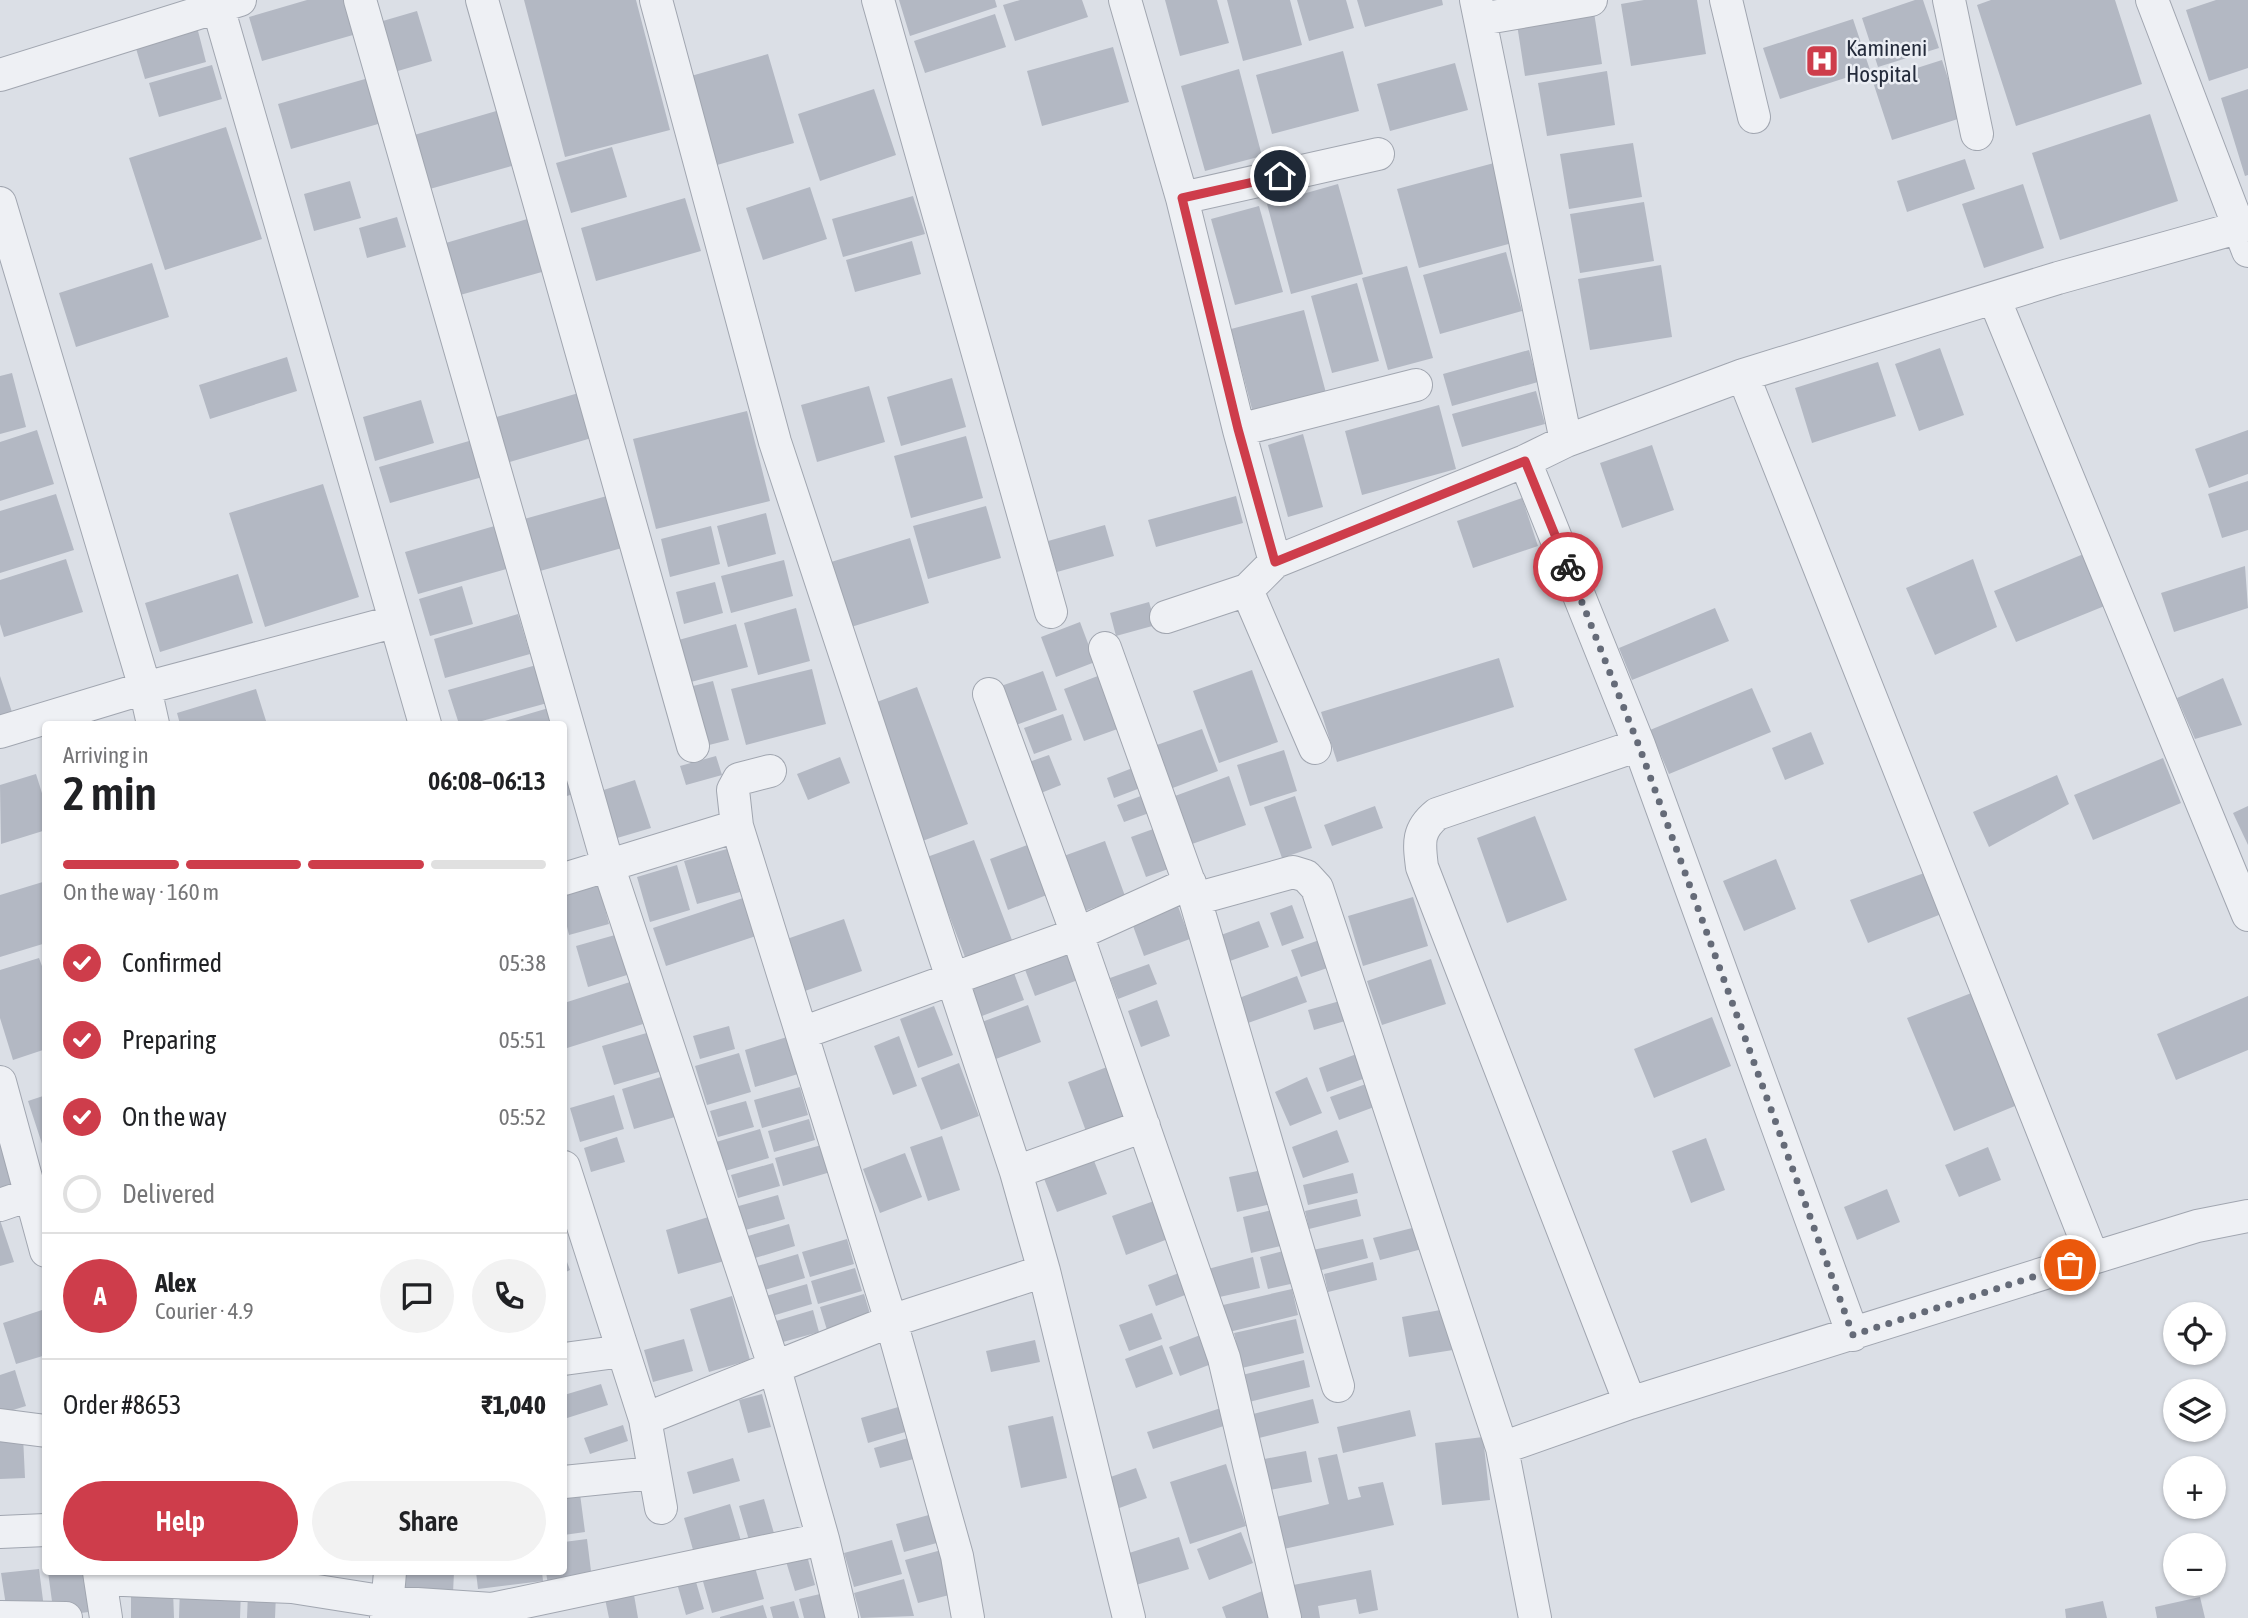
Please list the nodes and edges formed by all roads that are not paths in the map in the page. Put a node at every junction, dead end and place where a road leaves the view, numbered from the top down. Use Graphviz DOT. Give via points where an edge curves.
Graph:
graph roads {
  1 [pos="360,0"];
  2 [pos="482,0"];
  3 [pos="656,0"];
  4 [pos="878,0"];
  5 [pos="1125,0"];
  6 [pos="1591,0"];
  7 [pos="1726,0"];
  8 [pos="1949,0"];
  9 [pos="2152,0"];
  10 [pos="229,4"];
  11 [pos="1479,10"];
  12 [pos="0,75"];
  13 [pos="1754,117"];
  14 [pos="1977,134"];
  15 [pos="1378,155"];
  16 [pos="1182,198"];
  17 [pos="0,203"];
  18 [pos="2245,235"];
  19 [pos="1993,298"];
  20 [pos="1743,375"];
  21 [pos="1416,385"];
  22 [pos="1238,429"];
  23 [pos="1566,441"];
  24 [pos="1525,461"];
  25 [pos="1275,562"];
  26 [pos="1247,590"];
  27 [pos="1051,612"];
  28 [pos="1166,617"];
  29 [pos="393,622"];
  30 [pos="1105,648"];
  31 [pos="145,688"];
  32 [pos="989,694"];
  33 [pos="152,721"];
  34 [pos="424,721"];
  35 [pos="567,721"];
  36 [pos="567,722"];
  37 [pos="0,732"];
  38 [pos="693,746"];
  39 [pos="1639,746"];
  40 [pos="1315,748"];
  41 [pos="770,771"];
  42 [pos="737,826"];
  43 [pos="608,865"];
  44 [pos="567,877"];
  45 [pos="1193,891"];
  46 [pos="2247,910"];
  47 [pos="1077,934"];
  48 [pos="952,980"];
  49 [pos="802,1033"];
  50 [pos="0,1082"];
  51 [pos="1144,1126"];
  52 [pos="1016,1172"];
  53 [pos="567,1176"];
  54 [pos="33,1195"];
  55 [pos="0,1205"];
  56 [pos="2248,1216"];
  57 [pos="42,1234"];
  58 [pos="2094,1258"];
  59 [pos="1044,1271"];
  60 [pos="891,1321"];
  61 [pos="1853,1335"];
  62 [pos="623,1351"];
  63 [pos="567,1359"];
  64 [pos="775,1369"];
  65 [pos="1338,1386"];
  66 [pos="1630,1403"];
  67 [pos="645,1419"];
  68 [pos="0,1425"];
  69 [pos="42,1430"];
  70 [pos="1502,1448"];
  71 [pos="653,1473"];
  72 [pos="567,1482"];
  73 [pos="661,1508"];
  74 [pos="42,1530"];
  75 [pos="0,1532"];
  76 [pos="824,1539"];
  77 [pos="99,1575"];
  78 [pos="388,1597"];
  79 [pos="0,1617"];
  80 [pos="66,1618"];
  81 [pos="106,1618"];
  82 [pos="842,1618"];
  83 [pos="968,1618"];
  84 [pos="1129,1618"];
  85 [pos="1285,1618"];
  86 [pos="1535,1618"];
  1 -- 35 [label="street"];
  2 -- 38 [label="street"];
  3 -- 48 [label="street" via="775,442"];
  4 -- 27 [label="street"];
  5 -- 16 [label="street"];
  6 -- 11 [label="street"];
  7 -- 13 [label="street"];
  8 -- 14 [label="street"];
  9 -- 18 [label="street"];
  10 -- 12 [label="street"];
  10 -- 29 [label="street"];
  11 -- 23 [label="street"];
  15 -- 16 [label="street"];
  16 -- 22 [label="street"];
  17 -- 31 [label="street"];
  18 -- 19 [label="street"];
  19 -- 20 [label="street"];
  19 -- 46 [label="street"];
  20 -- 23 [label="street"];
  20 -- 58 [label="street"];
  21 -- 22 [label="street"];
  22 -- 25 [label="street"];
  23 -- 24 [label="street"];
  24 -- 25 [label="street"];
  24 -- 39 [label="street"];
  25 -- 26 [label="street"];
  26 -- 28 [label="street"];
  26 -- 40 [label="street"];
  29 -- 31 [label="street"];
  29 -- 34 [label="street"];
  30 -- 45 [label="street"];
  31 -- 33 [label="street"];
  31 -- 37 [label="street"];
  32 -- 47 [label="street"];
  36 -- 43 [label="street"];
  39 -- 61 [label="street"];
  39 -- 66 [label="street" via="1437,814 1424,824 1418,840 1422,867"];
  41 -- 42 [label="street" via="739,779 733,790"];
  42 -- 43 [label="street"];
  42 -- 49 [label="street"];
  43 -- 44 [label="street"];
  43 -- 64 [label="street"];
  45 -- 47 [label="street"];
  45 -- 65 [label="street"];
  45 -- 70 [label="street" via="1293,872 1306,876 1317,888"];
  47 -- 48 [label="street"];
  47 -- 51 [label="street"];
  48 -- 49 [label="street"];
  48 -- 52 [label="street"];
  49 -- 60 [label="street"];
  50 -- 54 [label="street"];
  51 -- 52 [label="street"];
  51 -- 85 [label="street" via="1224,1358"];
  52 -- 59 [label="street"];
  53 -- 62 [label="street"];
  54 -- 55 [label="street"];
  54 -- 57 [label="street"];
  56 -- 58 [label="street" via="2197,1226"];
  58 -- 61 [label="street"];
  59 -- 60 [label="street"];
  59 -- 84 [label="street"];
  60 -- 64 [label="street"];
  60 -- 83 [label="street" via="957,1556"];
  61 -- 66 [label="street"];
  62 -- 63 [label="street"];
  62 -- 67 [label="street"];
  64 -- 67 [label="street"];
  64 -- 76 [label="street"];
  66 -- 70 [label="street"];
  67 -- 71 [label="street"];
  68 -- 69 [label="street"];
  70 -- 86 [label="street"];
  71 -- 72 [label="street"];
  71 -- 73 [label="street"];
  74 -- 75 [label="street"];
  76 -- 78 [label="street" via="492,1609"];
  76 -- 82 [label="street"];
  77 -- 78 [label="street"];
  77 -- 81 [label="street"];
  79 -- 80 [label="street"];
}
